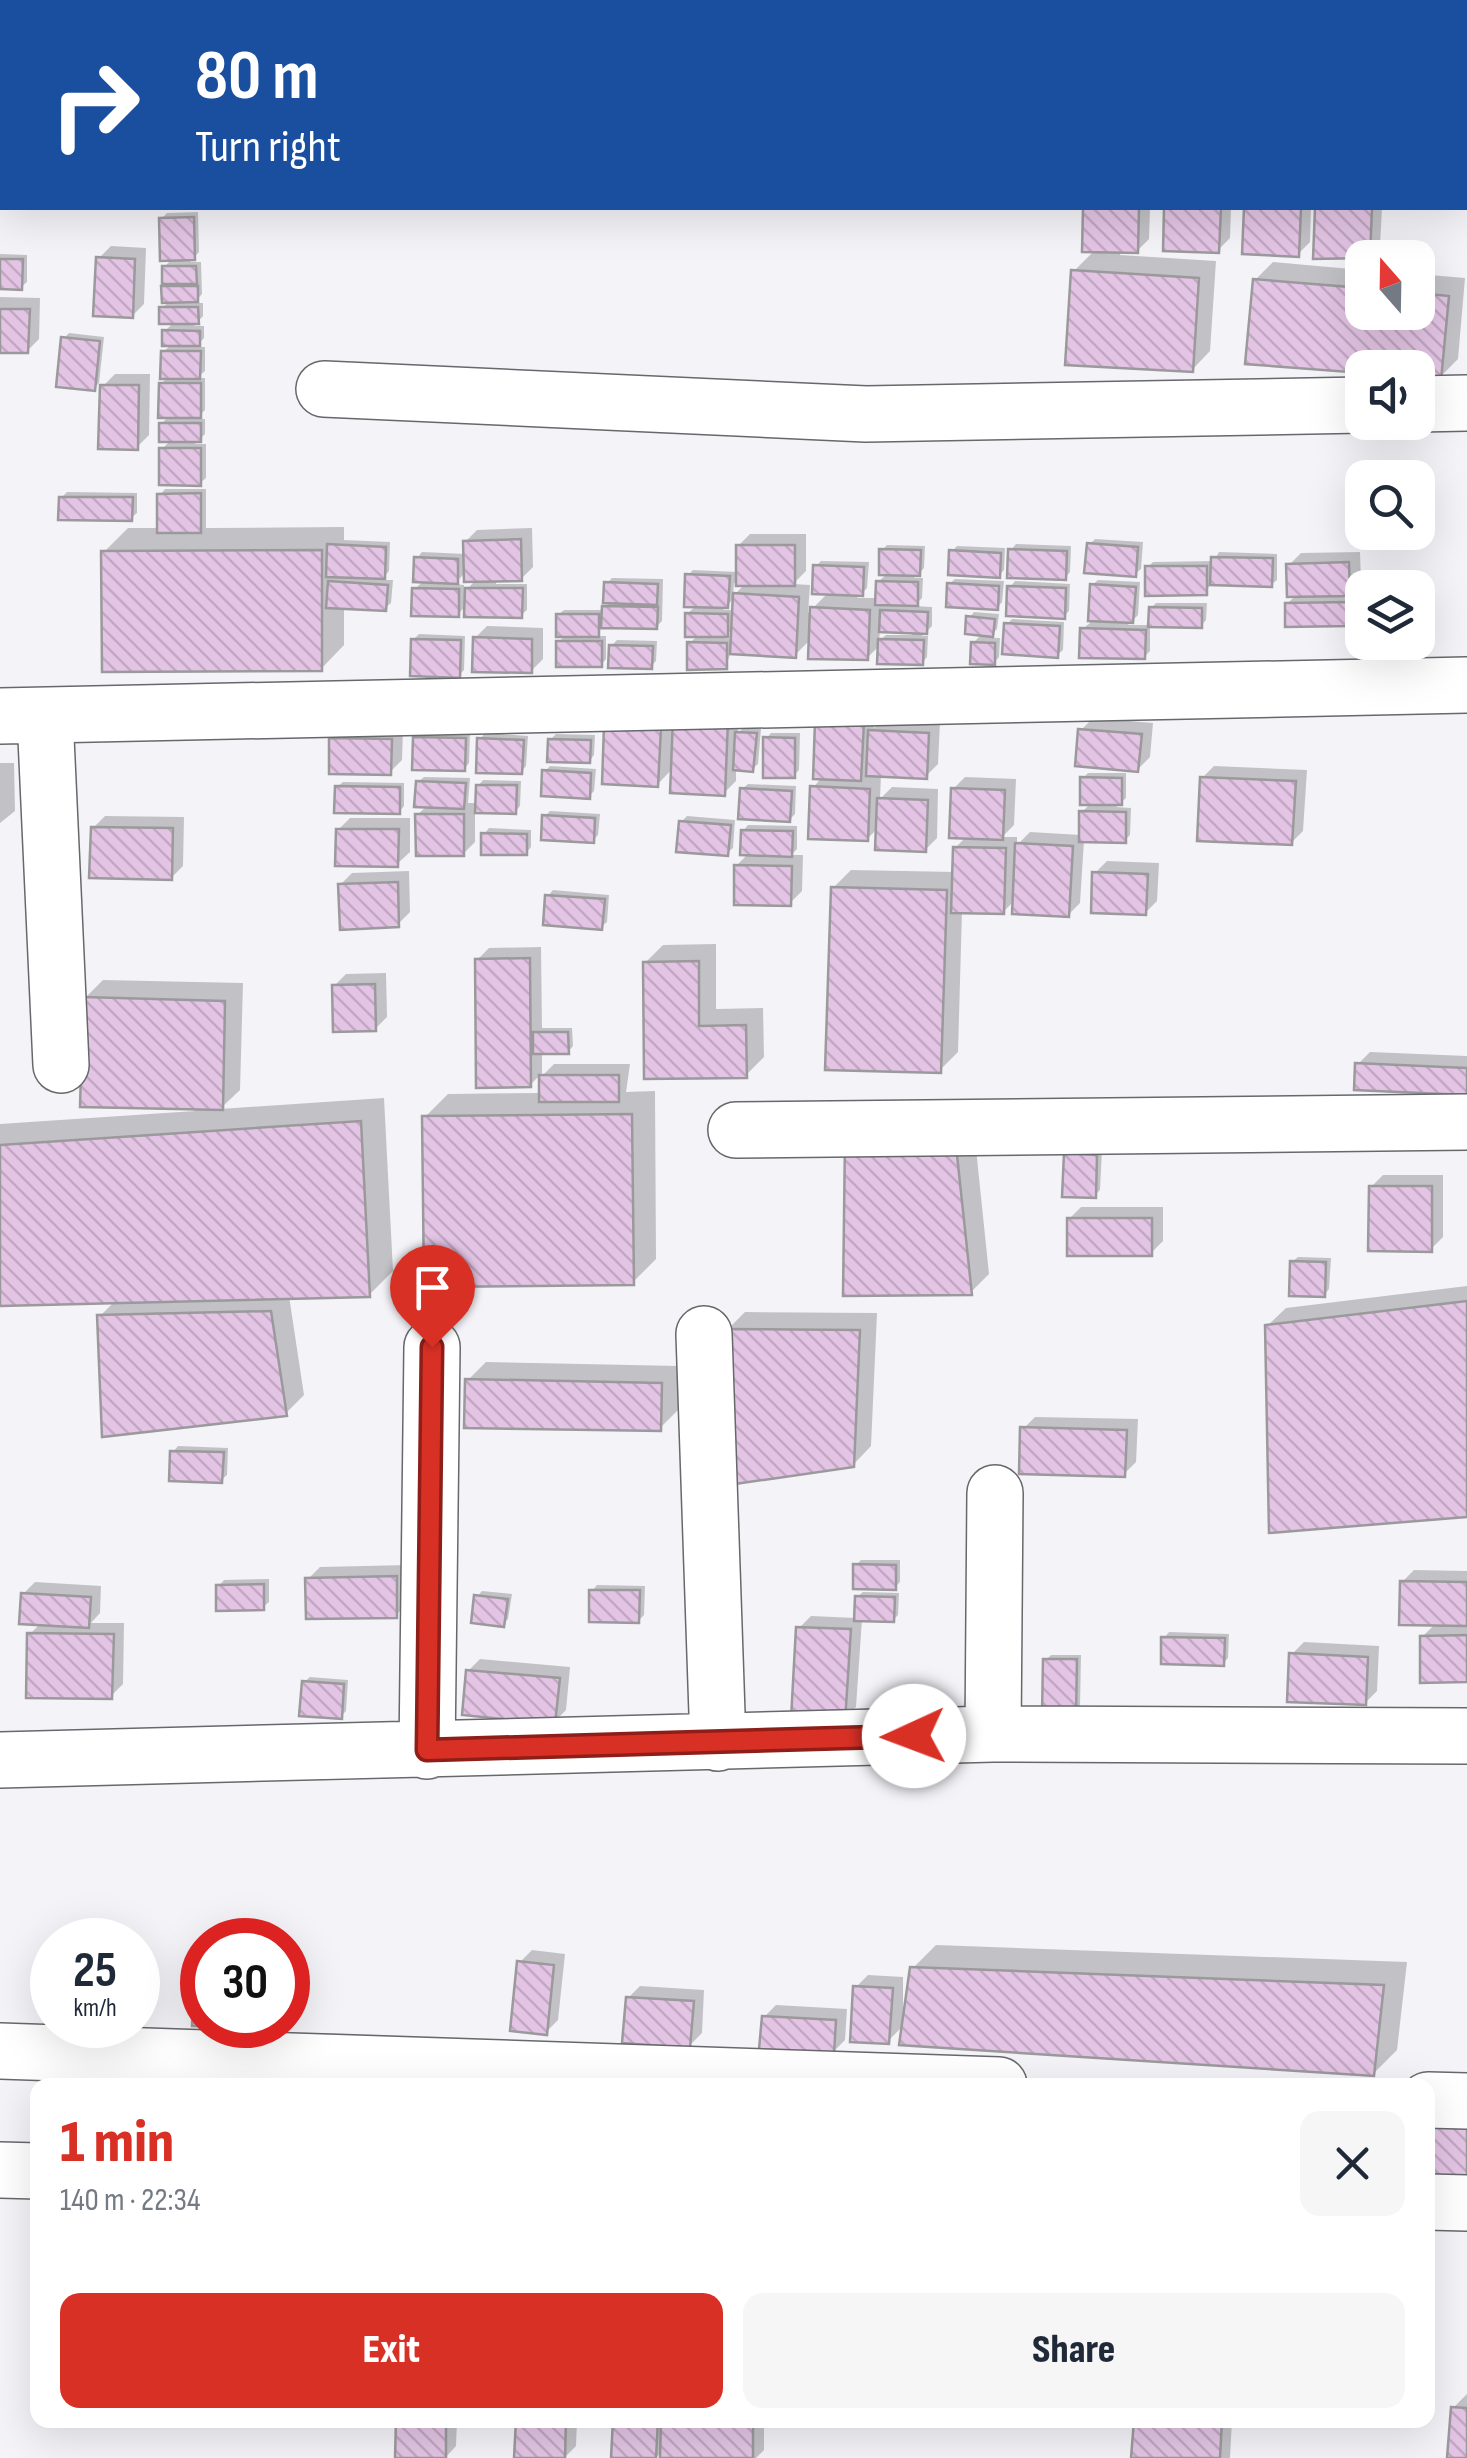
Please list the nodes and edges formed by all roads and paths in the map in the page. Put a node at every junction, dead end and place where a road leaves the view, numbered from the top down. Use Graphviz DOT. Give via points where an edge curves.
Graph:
graph roads {
  1 [pos="324,389"];
  2 [pos="1467,403"];
  3 [pos="1435,404"];
  4 [pos="1345,405"];
  5 [pos="1467,685"];
  6 [pos="23,716"];
  7 [pos="61,1065"];
  8 [pos="1467,1122"];
  9 [pos="736,1130"];
  10 [pos="704,1334"];
  11 [pos="432,1347"];
  12 [pos="995,1493"];
  13 [pos="993,1734"];
  14 [pos="1467,1736"];
  15 [pos="718,1743"];
  16 [pos="427,1750"];
  17 [pos="0,1760"];
  18 [pos="0,2050"];
  19 [pos="799,2078"];
  20 [pos="1435,2100"];
  21 [pos="1467,2101"];
  22 [pos="0,2170"];
  23 [pos="30,2171"];
  24 [pos="1435,2202"];
  25 [pos="1467,2202"];
  1 -- 4 [label="street" via="866,414"];
  2 -- 3 [label="street"];
  5 -- 6 [label="street"];
  6 -- 7 [label="street"];
  8 -- 9 [label="street"];
  10 -- 15 [label="street"];
  11 -- 16 [label="street"];
  12 -- 13 [label="street"];
  13 -- 14 [label="street"];
  13 -- 15 [label="street"];
  15 -- 16 [label="street"];
  16 -- 17 [label="street"];
  18 -- 19 [label="street"];
  20 -- 21 [label="street"];
  22 -- 23 [label="street"];
  24 -- 25 [label="street"];
}
